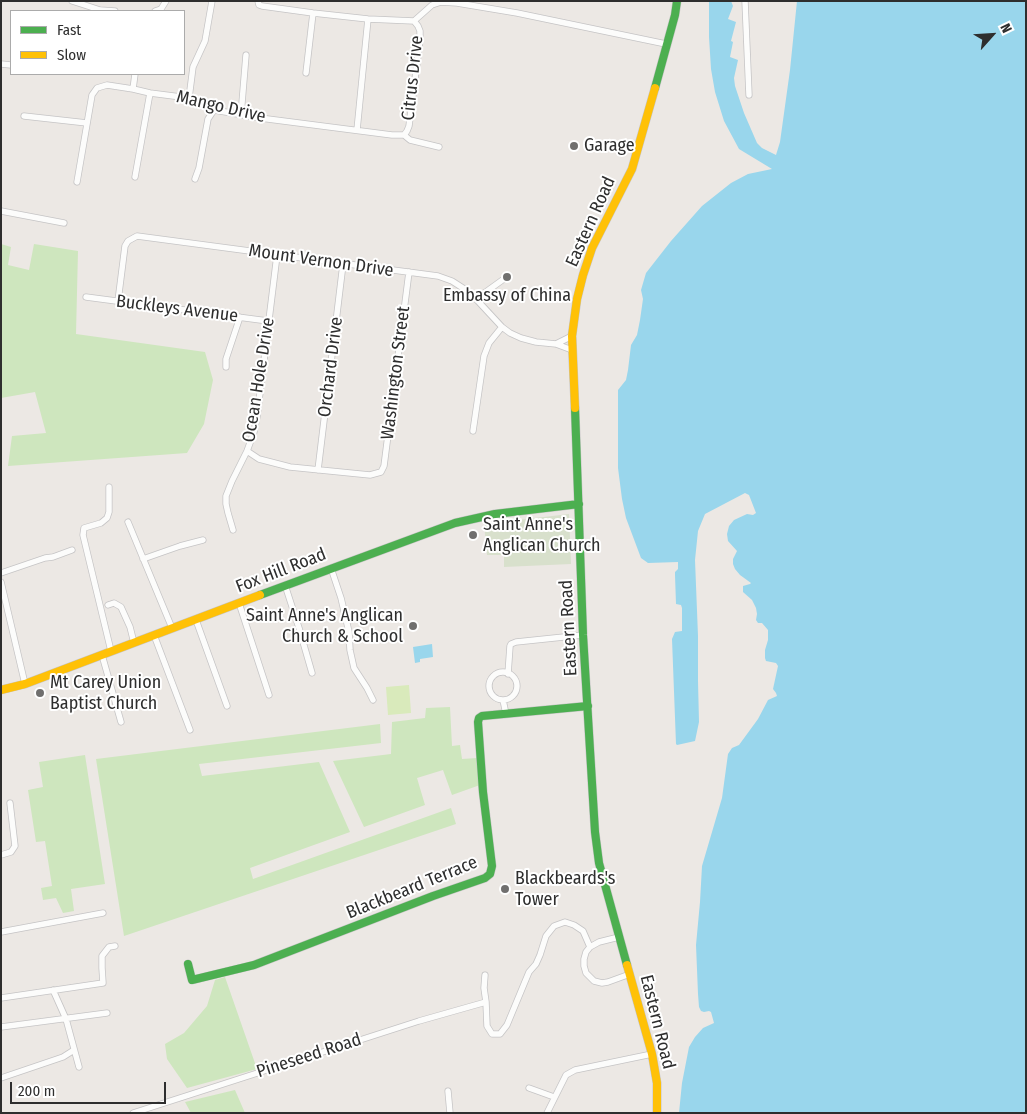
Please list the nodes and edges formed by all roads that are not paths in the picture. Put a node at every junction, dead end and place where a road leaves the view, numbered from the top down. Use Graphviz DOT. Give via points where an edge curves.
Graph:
graph roads {
  1 [pos="72,1"];
  2 [pos="166,1"];
  3 [pos="212,1"];
  4 [pos="258,1"];
  5 [pos="677,1"];
  6 [pos="745,1"];
  7 [pos="85,3"];
  8 [pos="100,10"];
  9 [pos="158,10"];
  10 [pos="314,13"];
  11 [pos="368,18"];
  12 [pos="414,21"];
  13 [pos="666,44"];
  14 [pos="246,55"];
  15 [pos="306,73"];
  16 [pos="135,75"];
  17 [pos="133,89"];
  18 [pos="150,93"];
  19 [pos="749,95"];
  20 [pos="189,98"];
  21 [pos="214,110"];
  22 [pos="241,115"];
  23 [pos="24,116"];
  24 [pos="87,123"];
  25 [pos="357,130"];
  26 [pos="404,135"];
  27 [pos="439,147"];
  28 [pos="135,178"];
  29 [pos="195,179"];
  30 [pos="77,182"];
  31 [pos="1,211"];
  32 [pos="64,223"];
  33 [pos="277,255"];
  34 [pos="344,264"];
  35 [pos="409,272"];
  36 [pos="508,276"];
  37 [pos="86,297"];
  38 [pos="476,299"];
  39 [pos="118,302"];
  40 [pos="240,318"];
  41 [pos="268,321"];
  42 [pos="502,327"];
  43 [pos="572,336"];
  44 [pos="556,344"];
  45 [pos="572,350"];
  46 [pos="226,367"];
  47 [pos="473,432"];
  48 [pos="247,451"];
  49 [pos="318,470"];
  50 [pos="109,487"];
  51 [pos="578,504"];
  52 [pos="128,522"];
  53 [pos="233,530"];
  54 [pos="203,540"];
  55 [pos="72,550"];
  56 [pos="143,559"];
  57 [pos="331,568"];
  58 [pos="1,573"];
  59 [pos="1,582"];
  60 [pos="285,585"];
  61 [pos="239,603"];
  62 [pos="4,604"];
  63 [pos="108,605"];
  64 [pos="196,620"];
  65 [pos="172,628"];
  66 [pos="154,635"];
  67 [pos="583,635"];
  68 [pos="134,643"];
  69 [pos="111,651"];
  70 [pos="102,655"];
  71 [pos="312,673"];
  72 [pos="508,674"];
  73 [pos="25,684"];
  74 [pos="1,690"];
  75 [pos="269,695"];
  76 [pos="373,700"];
  77 [pos="503,700"];
  78 [pos="228,706"];
  79 [pos="588,706"];
  80 [pos="506,714"];
  81 [pos="121,722"];
  82 [pos="190,730"];
  83 [pos="10,803"];
  84 [pos="1,856"];
  85 [pos="103,913"];
  86 [pos="1,932"];
  87 [pos="619,937"];
  88 [pos="115,946"];
  89 [pos="590,947"];
  90 [pos="188,964"];
  91 [pos="630,974"];
  92 [pos="485,975"];
  93 [pos="53,990"];
  94 [pos="1,998"];
  95 [pos="486,1002"];
  96 [pos="107,1013"];
  97 [pos="66,1019"];
  98 [pos="1,1027"];
  99 [pos="74,1050"];
  100 [pos="652,1054"];
  101 [pos="79,1068"];
  102 [pos="1,1078"];
  103 [pos="529,1088"];
  104 [pos="448,1091"];
  105 [pos="554,1097"];
  106 [pos="134,1113"];
  107 [pos="450,1113"];
  108 [pos="547,1113"];
  109 [pos="657,1113"];
  1 -- 7 [label="street"];
  2 -- 9 [label="street"];
  3 -- 20 [label="street" via="205,41 193,67"];
  4 -- 10 [label="street" via="262,6"];
  5 -- 13 [label="main road, Eastern Road"];
  6 -- 19 [label="street"];
  7 -- 8 [label="street"];
  10 -- 11 [label="street"];
  10 -- 15 [label="street"];
  11 -- 12 [label="street"];
  11 -- 25 [label="street"];
  12 -- 13 [label="street" via="432,5 457,3"];
  12 -- 26 [label="street, Citrus Drive" via="420,31 420,40 409,126"];
  13 -- 43 [label="main road, Eastern Road" via="632,169 589,257 577,299"];
  14 -- 22 [label="street"];
  16 -- 17 [label="street"];
  17 -- 18 [label="street, Mango Drive"];
  17 -- 24 [label="street, Mango Drive" via="107,85 97,88 92,95"];
  18 -- 20 [label="street, Mango Drive"];
  18 -- 28 [label="street"];
  20 -- 21 [label="street, Mango Drive"];
  21 -- 22 [label="street, Mango Drive"];
  21 -- 29 [label="street" via="208,119"];
  22 -- 25 [label="street, Mango Drive"];
  23 -- 24 [label="street"];
  24 -- 30 [label="street, Mango Drive"];
  25 -- 26 [label="street, Mango Drive"];
  26 -- 27 [label="street, Mango Drive" via="410,140"];
  31 -- 32 [label="street"];
  33 -- 34 [label="street, Mount Vernon Drive"];
  33 -- 39 [label="street, Mount Vernon Drive" via="137,236 125,246"];
  33 -- 41 [label="street, Ocean Hole Drive"];
  34 -- 35 [label="street, Mount Vernon Drive"];
  34 -- 49 [label="street, Orchard Drive"];
  35 -- 38 [label="street, Mount Vernon Drive" via="452,281"];
  35 -- 49 [label="street, Washington Street" via="384,466 381,472 370,475"];
  36 -- 38 [label="street"];
  37 -- 39 [label="street, Buckleys Avenue"];
  38 -- 42 [label="street, Mount Vernon Drive"];
  39 -- 40 [label="street, Buckleys Avenue"];
  40 -- 41 [label="street, Buckleys Avenue"];
  40 -- 46 [label="street"];
  41 -- 48 [label="street, Ocean Hole Drive" via="254,432"];
  42 -- 44 [label="street, Mount Vernon Drive" via="521,338"];
  42 -- 47 [label="street" via="484,356"];
  43 -- 44 [label="street"];
  43 -- 45 [label="main road, Eastern Road"];
  44 -- 45 [label="street, Mount Vernon Drive"];
  45 -- 51 [label="main road, Eastern Road"];
  48 -- 49 [label="street" via="272,463"];
  48 -- 53 [label="street, Ocean Hole Drive" via="226,496"];
  50 -- 69 [label="street" via="107,518 84,528 83,535"];
  51 -- 57 [label="main road, Fox Hill Road" via="468,519"];
  51 -- 67 [label="main road, Eastern Road"];
  52 -- 56 [label="street"];
  54 -- 56 [label="street"];
  55 -- 58 [label="street"];
  56 -- 65 [label="street"];
  57 -- 60 [label="main road, Fox Hill Road"];
  57 -- 76 [label="street" via="349,632 354,668"];
  59 -- 62 [label="street"];
  60 -- 61 [label="main road, Fox Hill Road"];
  60 -- 71 [label="street"];
  61 -- 64 [label="main road, Fox Hill Road"];
  61 -- 75 [label="street"];
  62 -- 73 [label="street"];
  63 -- 68 [label="street" via="114,603 121,607"];
  64 -- 65 [label="main road, Fox Hill Road"];
  64 -- 78 [label="street"];
  65 -- 66 [label="main road, Fox Hill Road"];
  66 -- 68 [label="main road, Fox Hill Road"];
  66 -- 82 [label="street"];
  67 -- 72 [label="street" via="512,644"];
  67 -- 79 [label="main road, Eastern Road"];
  68 -- 69 [label="main road, Fox Hill Road"];
  69 -- 70 [label="main road, Fox Hill Road"];
  70 -- 73 [label="main road, Fox Hill Road"];
  70 -- 81 [label="street"];
  72 -- 77 [label="street" via="515,680 516,689 512,696"];
  72 -- 77 [label="street" via="495,675 489,686 495,698"];
  73 -- 74 [label="main road, Fox Hill Road"];
  77 -- 80 [label="street"];
  79 -- 80 [label="main road, Blackbeard Terrace"];
  79 -- 87 [label="main road, Eastern Road" via="599,863"];
  80 -- 90 [label="main road, Blackbeard Terrace" via="482,716 478,722 492,866 485,878 254,965 192,980"];
  83 -- 84 [label="street" via="15,846 11,852"];
  85 -- 86 [label="street"];
  87 -- 89 [label="street"];
  87 -- 91 [label="main road, Eastern Road"];
  88 -- 93 [label="street" via="109,947 102,956 103,983"];
  89 -- 91 [label="street" via="584,966 594,981 608,982"];
  89 -- 95 [label="street" via="583,931 574,925 565,922 554,926 529,972 508,1026 500,1034 492,1034 487,1026"];
  91 -- 100 [label="main road, Eastern Road"];
  92 -- 95 [label="street"];
  93 -- 94 [label="street"];
  93 -- 97 [label="street"];
  95 -- 106 [label="street, Pineseed Road"];
  96 -- 97 [label="street"];
  97 -- 98 [label="street"];
  97 -- 99 [label="street"];
  99 -- 101 [label="street"];
  99 -- 102 [label="street"];
  100 -- 105 [label="street" via="575,1070 566,1075"];
  100 -- 109 [label="main road, Eastern Road" via="657,1083"];
  103 -- 105 [label="street"];
  104 -- 107 [label="street"];
  105 -- 108 [label="street"];
}
